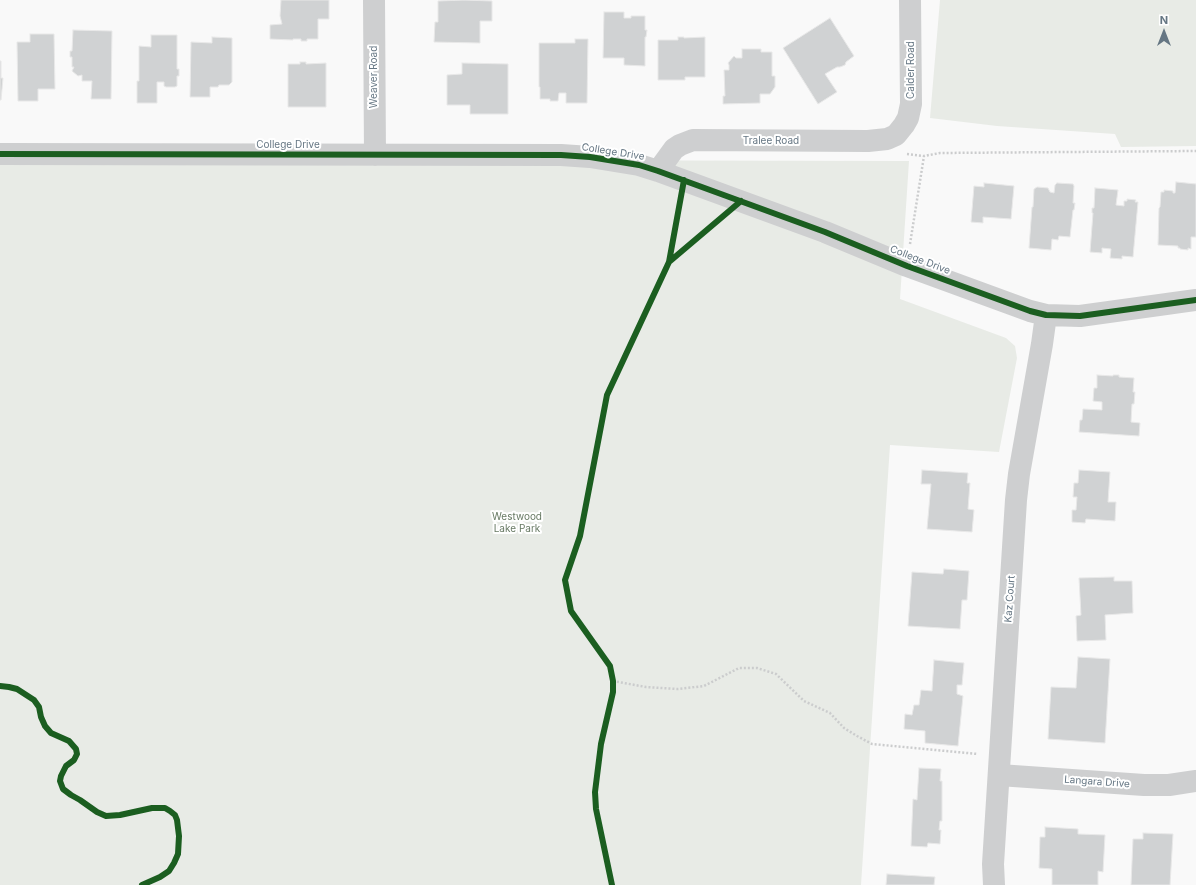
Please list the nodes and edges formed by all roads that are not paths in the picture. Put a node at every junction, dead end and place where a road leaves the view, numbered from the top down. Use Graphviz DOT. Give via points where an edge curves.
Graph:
graph roads {
  1 [pos="374,0"];
  2 [pos="910,0"];
  3 [pos="900,144"];
  4 [pos="0,154"];
  5 [pos="375,155"];
  6 [pos="658,170"];
  7 [pos="1196,300"];
  8 [pos="1046,315"];
  9 [pos="999,775"];
  10 [pos="1196,781"];
  11 [pos="994,885"];
  1 -- 5 [label="street, Weaver Road"];
  2 -- 3 [label="street, Calder Road" via="911,104"];
  3 -- 6 [label="street, Tralee Road" via="887,139 693,140 674,149"];
  4 -- 5 [label="street, College Drive"];
  5 -- 6 [label="street, College Drive" via="577,156 618,161"];
  6 -- 8 [label="street, College Drive" via="907,266"];
  7 -- 8 [label="street, College Drive" via="1088,315"];
  8 -- 9 [label="street, Kaz Court" via="1016,500"];
  9 -- 10 [label="street, Langara Drive" via="1144,784"];
  9 -- 11 [label="street, Kaz Court"];
}
